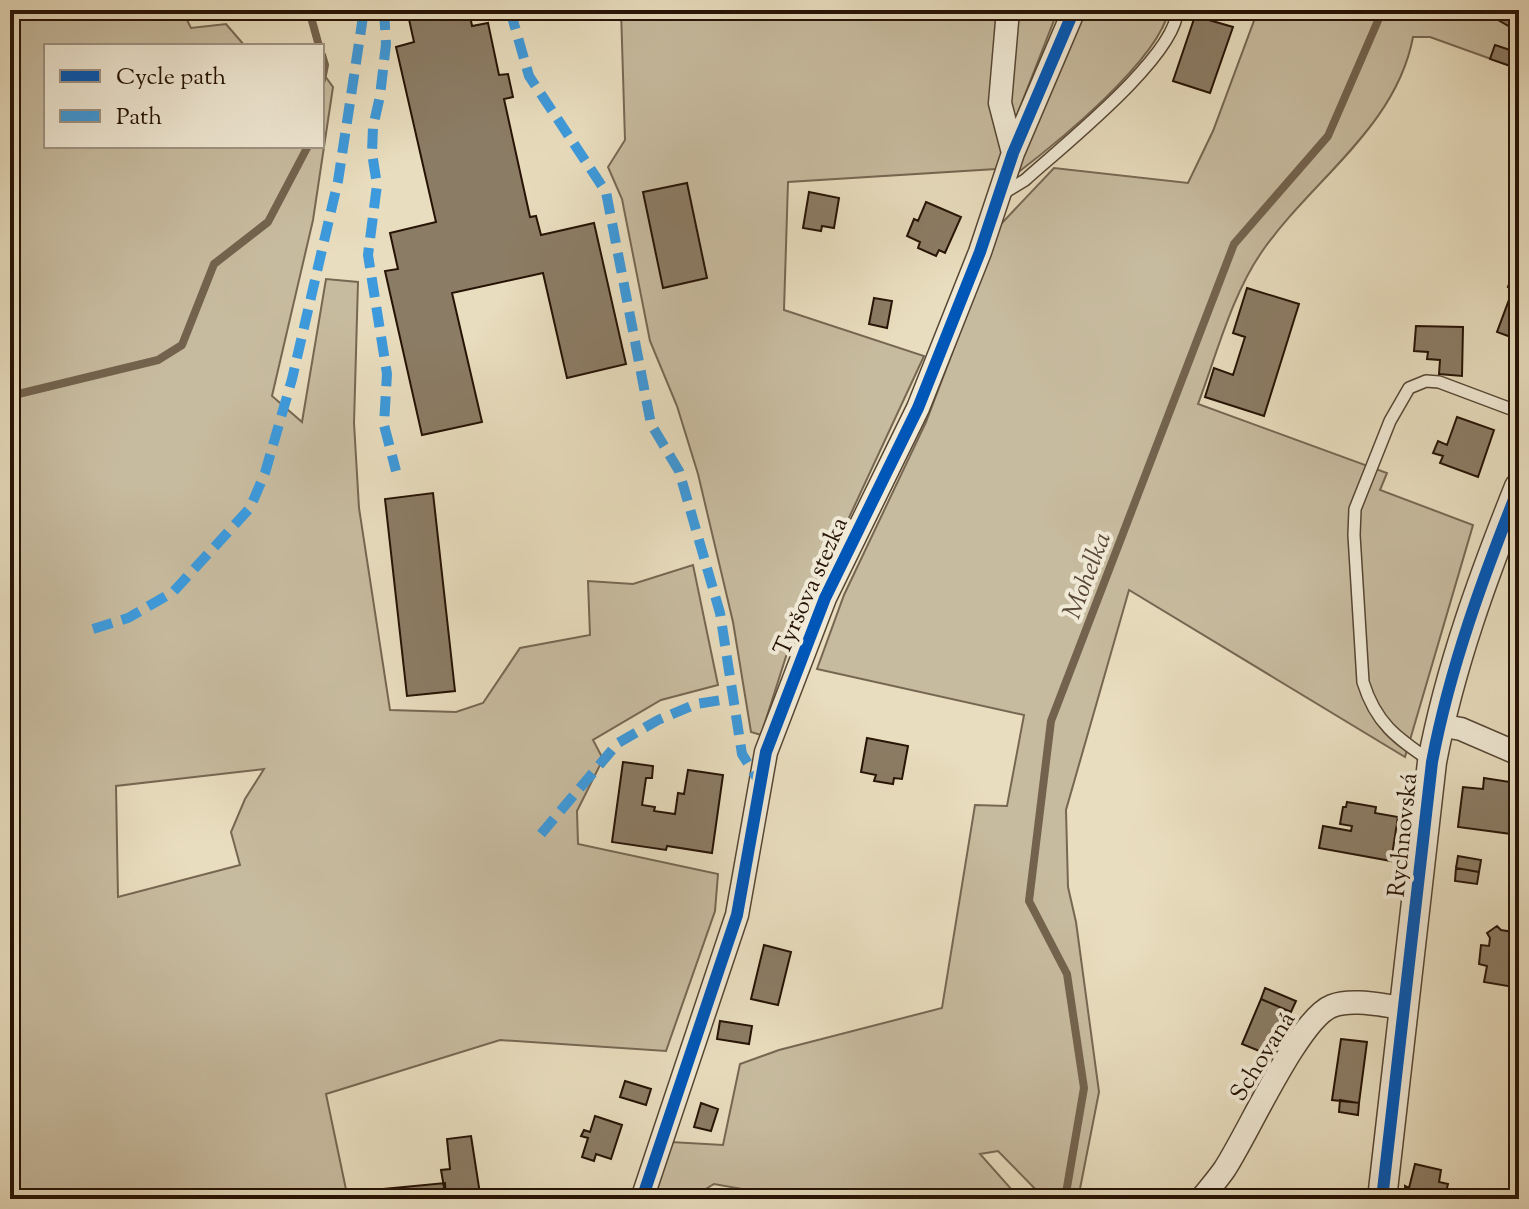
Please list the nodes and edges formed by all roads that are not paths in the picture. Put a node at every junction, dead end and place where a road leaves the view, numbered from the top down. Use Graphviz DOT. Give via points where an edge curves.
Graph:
graph roads {
  1 [pos="1008,10"];
  2 [pos="1074,10"];
  3 [pos="1177,10"];
  4 [pos="1013,153"];
  5 [pos="998,196"];
  6 [pos="1519,412"];
  7 [pos="1519,487"];
  8 [pos="1439,725"];
  9 [pos="1519,754"];
  10 [pos="1432,762"];
  11 [pos="1406,1008"];
  12 [pos="642,1199"];
  13 [pos="1201,1199"];
  14 [pos="1382,1199"];
  1 -- 4 [label="street" via="1000,103"];
  2 -- 4 [label="street, Tyršova stezka"];
  3 -- 5 [label="lane" via="1173,29 1152,61 1025,180"];
  4 -- 5 [label="street, Tyršova stezka"];
  5 -- 12 [label="street, Tyršova stezka" via="918,408 825,598 766,752 737,915"];
  6 -- 10 [label="lane" via="1439,382 1409,388 1355,509 1365,691 1385,726"];
  7 -- 8 [label="street, Rychnovská" via="1480,584"];
  8 -- 9 [label="street"];
  8 -- 10 [label="street, Rychnovská"];
  10 -- 11 [label="street, Rychnovská"];
  11 -- 13 [label="street, Schovaná" via="1351,1003 1331,1006 1314,1020"];
  11 -- 14 [label="street, Rychnovská"];
}
